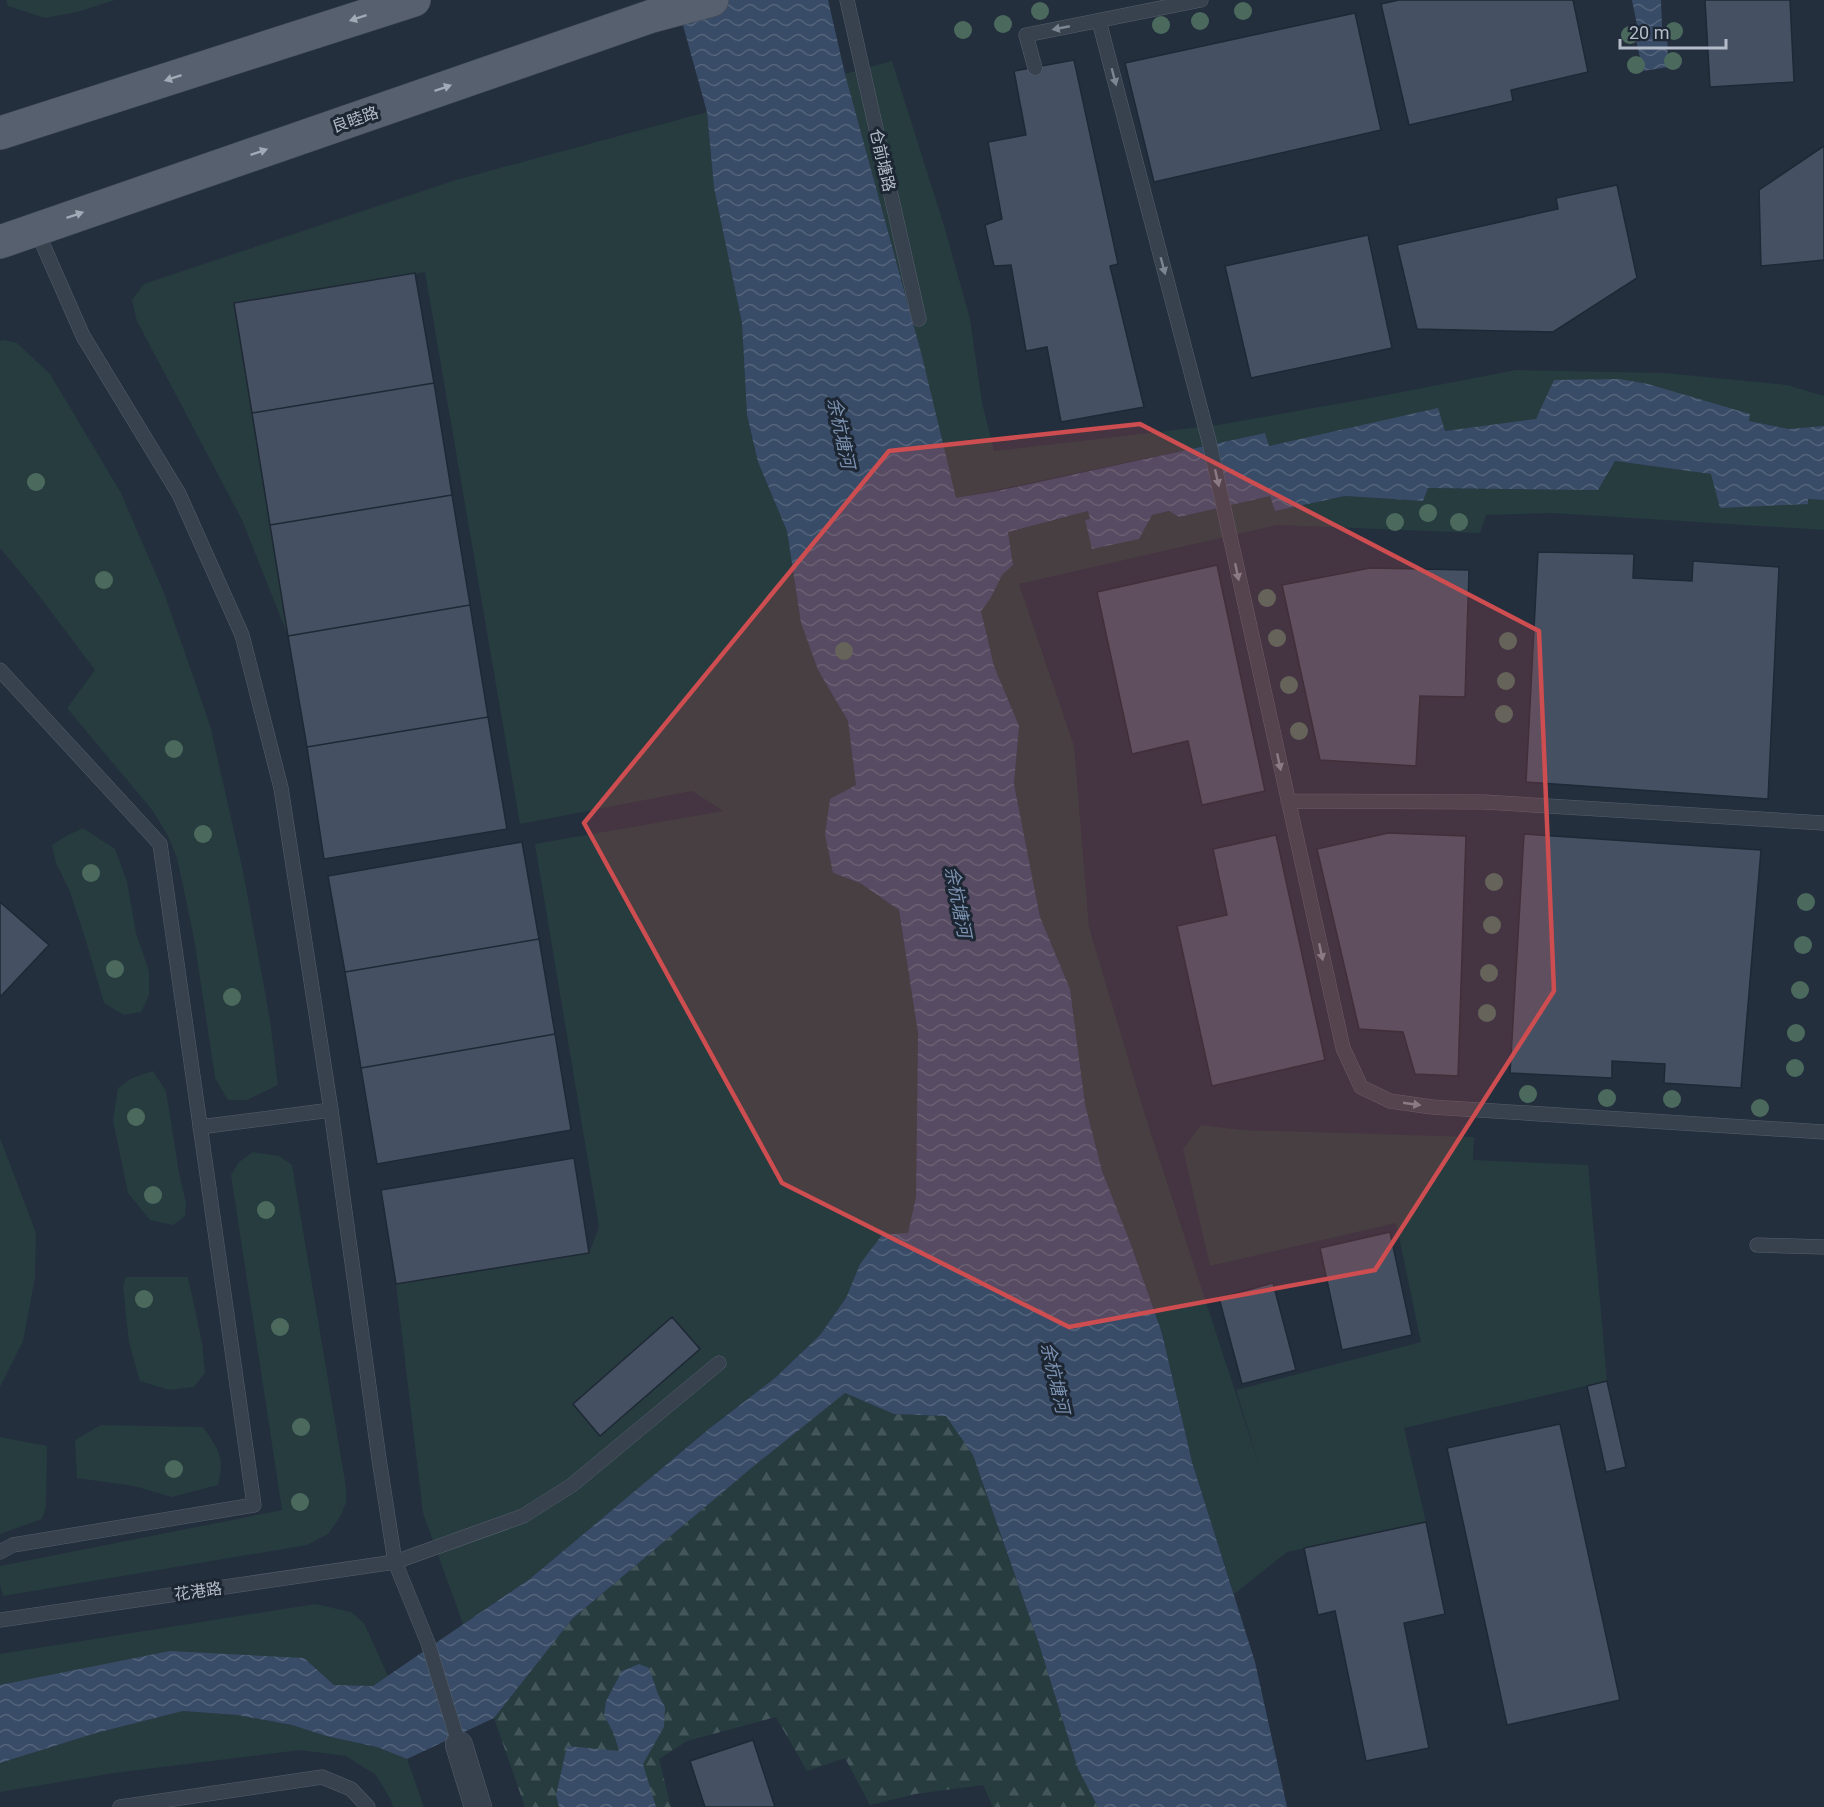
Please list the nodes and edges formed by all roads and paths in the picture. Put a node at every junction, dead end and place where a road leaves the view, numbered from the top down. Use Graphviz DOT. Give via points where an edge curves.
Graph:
graph roads {
  1 [pos="414,0"];
  2 [pos="712,0"];
  3 [pos="847,0"];
  4 [pos="1201,0"];
  5 [pos="1099,21"];
  6 [pos="1035,68"];
  7 [pos="0,133"];
  8 [pos="36,229"];
  9 [pos="0,242"];
  10 [pos="919,319"];
  11 [pos="0,670"];
  12 [pos="1288,801"];
  13 [pos="1824,823"];
  14 [pos="331,1110"];
  15 [pos="200,1126"];
  16 [pos="1824,1132"];
  17 [pos="1757,1245"];
  18 [pos="1824,1247"];
  19 [pos="718,1363"];
  20 [pos="0,1552"];
  21 [pos="395,1562"];
  22 [pos="0,1620"];
  23 [pos="459,1745"];
  24 [pos="120,1807"];
  25 [pos="368,1807"];
  26 [pos="478,1807"];
  1 -- 7 [label="main road, one-way"];
  8 -- 2 [label="main road, 良睦路, one-way" via="652,16"];
  3 -- 10 [label="lane, 仓前塘路"];
  4 -- 5 [label="lane"];
  5 -- 6 [label="lane, one-way" via="1026,35"];
  5 -- 12 [label="lane, one-way" via="1209,441"];
  8 -- 9 [label="main road, 良睦路"];
  8 -- 14 [label="lane" via="83,336 179,494 242,635 281,788"];
  11 -- 15 [label="lane" via="160,844"];
  12 -- 13 [label="lane" via="1484,802"];
  12 -- 16 [label="lane, one-way" via="1343,1048 1361,1087 1390,1101 1432,1107"];
  14 -- 15 [label="lane"];
  14 -- 21 [label="lane"];
  15 -- 20 [label="lane" via="254,1505 13,1545"];
  17 -- 18 [label="lane"];
  19 -- 21 [label="lane, 花港路" via="572,1485 533,1510"];
  21 -- 22 [label="lane, 花港路"];
  21 -- 23 [label="lane" via="428,1643"];
  23 -- 26 [label="street"];
  24 -- 25 [label="lane" via="321,1777 351,1788"];
}
